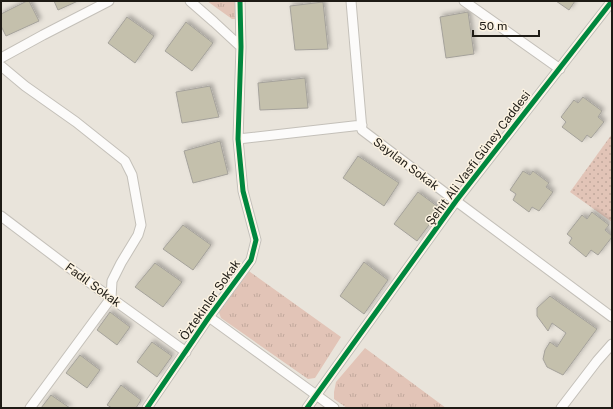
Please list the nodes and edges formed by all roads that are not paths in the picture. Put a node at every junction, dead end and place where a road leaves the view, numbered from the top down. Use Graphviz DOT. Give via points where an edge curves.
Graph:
graph roads {
  1 [pos="109,1"];
  2 [pos="190,1"];
  3 [pos="240,1"];
  4 [pos="351,1"];
  5 [pos="464,1"];
  6 [pos="612,1"];
  7 [pos="241,47"];
  8 [pos="1,58"];
  9 [pos="1,66"];
  10 [pos="560,69"];
  11 [pos="362,125"];
  12 [pos="238,139"];
  13 [pos="456,202"];
  14 [pos="1,216"];
  15 [pos="111,298"];
  16 [pos="209,317"];
  17 [pos="612,317"];
  18 [pos="612,344"];
  19 [pos="186,352"];
  20 [pos="316,394"];
  21 [pos="30,408"];
  22 [pos="147,408"];
  23 [pos="307,408"];
  24 [pos="334,408"];
  25 [pos="561,408"];
  1 -- 8 [label="street"];
  2 -- 7 [label="street"];
  3 -- 7 [label="street, Öztekinler Sokak"];
  4 -- 11 [label="street"];
  5 -- 10 [label="street"];
  6 -- 10 [label="street, Şehit Ali Vasfi Güney Caddesi"];
  7 -- 12 [label="street, Öztekinler Sokak"];
  9 -- 15 [label="street" via="125,161 132,175 140,225 138,235 112,281"];
  10 -- 13 [label="street, Şehit Ali Vasfi Güney Caddesi"];
  11 -- 12 [label="street"];
  11 -- 13 [label="street, Sayılan Sokak" via="362,130"];
  12 -- 16 [label="street, Öztekinler Sokak" via="243,191 256,240 251,260"];
  13 -- 17 [label="street, Sayılan Sokak"];
  13 -- 20 [label="street, Şehit Ali Vasfi Güney Caddesi"];
  14 -- 15 [label="street, Fadıl Sokak"];
  15 -- 19 [label="street, Fadıl Sokak"];
  15 -- 21 [label="street"];
  16 -- 19 [label="street, Öztekinler Sokak"];
  16 -- 20 [label="street"];
  18 -- 25 [label="street"];
  19 -- 22 [label="street, Öztekinler Sokak"];
  20 -- 23 [label="street, Şehit Ali Vasfi Güney Caddesi"];
  20 -- 24 [label="street"];
}
